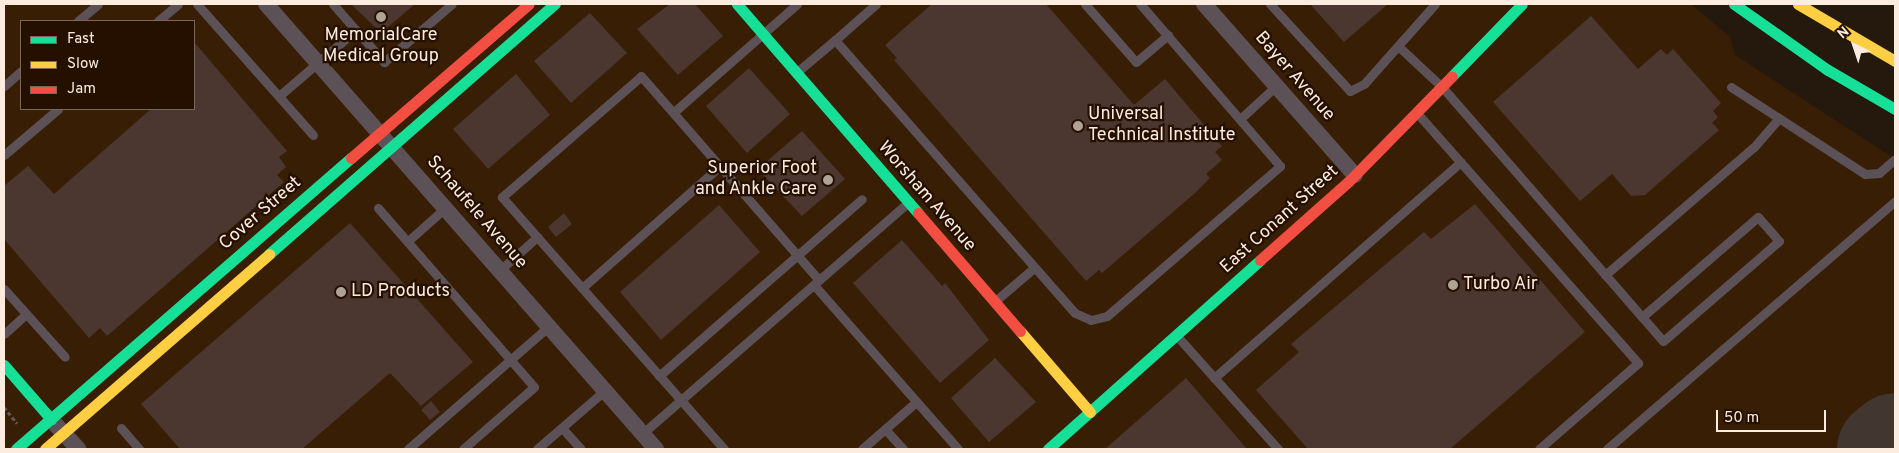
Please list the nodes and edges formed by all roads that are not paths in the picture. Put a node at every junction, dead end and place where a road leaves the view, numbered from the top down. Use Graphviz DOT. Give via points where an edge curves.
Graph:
graph roads {
  1 [pos="98,4"];
  2 [pos="178,4"];
  3 [pos="197,4"];
  4 [pos="266,4"];
  5 [pos="333,4"];
  6 [pos="452,4"];
  7 [pos="529,4"];
  8 [pos="555,4"];
  9 [pos="737,4"];
  10 [pos="797,4"];
  11 [pos="876,4"];
  12 [pos="1085,4"];
  13 [pos="1140,4"];
  14 [pos="1204,4"];
  15 [pos="1270,4"];
  16 [pos="1435,4"];
  17 [pos="1522,4"];
  18 [pos="1734,4"];
  19 [pos="1798,4"];
  20 [pos="79,20"];
  21 [pos="159,20"];
  22 [pos="356,30"];
  23 [pos="763,34"];
  24 [pos="1168,34"];
  25 [pos="835,40"];
  26 [pos="1398,46"];
  27 [pos="1895,60"];
  28 [pos="318,64"];
  29 [pos="20,72"];
  30 [pos="796,73"];
  31 [pos="4,86"];
  32 [pos="1276,86"];
  33 [pos="1731,87"];
  34 [pos="1442,88"];
  35 [pos="279,96"];
  36 [pos="1895,109"];
  37 [pos="57,110"];
  38 [pos="674,112"];
  39 [pos="1417,113"];
  40 [pos="1779,118"];
  41 [pos="1240,119"];
  42 [pos="380,134"];
  43 [pos="313,135"];
  44 [pos="392,148"];
  45 [pos="4,156"];
  46 [pos="1895,159"];
  47 [pos="1461,162"];
  48 [pos="720,166"];
  49 [pos="1356,175"];
  50 [pos="862,199"];
  51 [pos="1895,200"];
  52 [pos="908,203"];
  53 [pos="378,208"];
  54 [pos="445,208"];
  55 [pos="537,237"];
  56 [pos="408,242"];
  57 [pos="798,255"];
  58 [pos="1034,268"];
  59 [pos="500,270"];
  60 [pos="1605,275"];
  61 [pos="816,282"];
  62 [pos="582,288"];
  63 [pos="4,289"];
  64 [pos="994,302"];
  65 [pos="26,314"];
  66 [pos="1642,317"];
  67 [pos="549,326"];
  68 [pos="4,334"];
  69 [pos="1177,336"];
  70 [pos="65,357"];
  71 [pos="511,359"];
  72 [pos="4,365"];
  73 [pos="659,376"];
  74 [pos="1214,378"];
  75 [pos="605,390"];
  76 [pos="681,400"];
  77 [pos="916,402"];
  78 [pos="1090,412"];
  79 [pos="51,419"];
  80 [pos="121,428"];
  81 [pos="562,428"];
  82 [pos="885,429"];
  83 [pos="64,433"];
  84 [pos="642,433"];
  85 [pos="16,449"];
  86 [pos="45,449"];
  87 [pos="78,449"];
  88 [pos="139,449"];
  89 [pos="408,449"];
  90 [pos="462,449"];
  91 [pos="537,449"];
  92 [pos="581,449"];
  93 [pos="656,449"];
  94 [pos="724,449"];
  95 [pos="862,449"];
  96 [pos="903,449"];
  97 [pos="958,449"];
  98 [pos="1048,449"];
  99 [pos="1278,449"];
  100 [pos="1539,449"];
  101 [pos="1607,449"];
  1 -- 20 [label="lane"];
  2 -- 21 [label="lane"];
  3 -- 35 [label="lane"];
  4 -- 28 [label="street, Schaufele Avenue"];
  5 -- 22 [label="lane"];
  6 -- 22 [label="lane" via="384,62"];
  7 -- 42 [label="street, Cover Street"];
  8 -- 44 [label="street, Cover Street"];
  9 -- 23 [label="street, Worsham Avenue"];
  10 -- 23 [label="lane"];
  11 -- 25 [label="lane"];
  12 -- 24 [label="lane" via="1136,62"];
  13 -- 24 [label="lane"];
  14 -- 32 [label="street, Bayer Avenue"];
  15 -- 26 [label="lane" via="1350,91 1364,84"];
  16 -- 26 [label="lane"];
  17 -- 34 [label="street, East Conant Street"];
  18 -- 36 [label="street" via="1821,65"];
  19 -- 27 [label="street"];
  22 -- 28 [label="lane"];
  23 -- 30 [label="street, Worsham Avenue"];
  23 -- 38 [label="lane"];
  24 -- 41 [label="lane"];
  25 -- 30 [label="lane"];
  25 -- 58 [label="lane"];
  26 -- 34 [label="lane"];
  28 -- 35 [label="lane"];
  28 -- 42 [label="street, Schaufele Avenue"];
  29 -- 31 [label="lane"];
  30 -- 52 [label="street, Worsham Avenue"];
  32 -- 41 [label="lane"];
  32 -- 49 [label="street, Bayer Avenue"];
  33 -- 40 [label="lane"];
  34 -- 39 [label="street, East Conant Street"];
  34 -- 60 [label="lane"];
  35 -- 43 [label="lane"];
  37 -- 45 [label="lane"];
  38 -- 48 [label="lane"];
  38 -- 55 [label="lane" via="641,76 502,197"];
  39 -- 47 [label="lane"];
  39 -- 49 [label="street, East Conant Street"];
  40 -- 46 [label="lane" via="1865,174 1879,173"];
  40 -- 60 [label="lane" via="1754,147"];
  41 -- 58 [label="lane" via="1280,166 1107,316 1091,320 1075,313"];
  42 -- 44 [label="street, Schaufele Avenue"];
  42 -- 79 [label="street, Cover Street"];
  44 -- 54 [label="street, Schaufele Avenue"];
  44 -- 83 [label="street, Cover Street"];
  47 -- 74 [label="lane"];
  47 -- 100 [label="lane" via="1638,363"];
  48 -- 57 [label="lane"];
  48 -- 62 [label="lane"];
  49 -- 69 [label="street, East Conant Street"];
  50 -- 57 [label="lane"];
  51 -- 101 [label="lane"];
  52 -- 61 [label="lane"];
  52 -- 64 [label="street, Worsham Avenue"];
  53 -- 56 [label="lane"];
  54 -- 56 [label="lane"];
  54 -- 59 [label="street, Schaufele Avenue"];
  55 -- 59 [label="lane"];
  55 -- 62 [label="lane"];
  56 -- 71 [label="lane"];
  57 -- 61 [label="lane"];
  57 -- 73 [label="lane"];
  58 -- 64 [label="lane"];
  59 -- 67 [label="street, Schaufele Avenue"];
  60 -- 66 [label="lane"];
  61 -- 76 [label="lane"];
  61 -- 77 [label="lane"];
  62 -- 73 [label="lane"];
  63 -- 65 [label="lane"];
  64 -- 78 [label="street, Worsham Avenue"];
  65 -- 68 [label="lane"];
  65 -- 70 [label="lane"];
  66 -- 66 [label="lane" via="1758,217 1779,241 1662,341"];
  67 -- 71 [label="lane"];
  67 -- 75 [label="street, Schaufele Avenue"];
  69 -- 74 [label="lane"];
  69 -- 78 [label="street, East Conant Street"];
  71 -- 89 [label="lane"];
  71 -- 90 [label="lane" via="534,387"];
  72 -- 79 [label="street"];
  73 -- 76 [label="lane"];
  74 -- 99 [label="lane"];
  75 -- 81 [label="lane"];
  75 -- 84 [label="street, Schaufele Avenue"];
  76 -- 84 [label="lane"];
  76 -- 94 [label="lane"];
  77 -- 82 [label="lane"];
  77 -- 97 [label="lane"];
  78 -- 98 [label="street, East Conant Street"];
  79 -- 83 [label="street"];
  79 -- 85 [label="street, Cover Street"];
  80 -- 88 [label="lane"];
  81 -- 91 [label="lane"];
  81 -- 92 [label="lane"];
  82 -- 95 [label="lane"];
  82 -- 96 [label="lane"];
  83 -- 86 [label="street, Cover Street"];
  83 -- 87 [label="street"];
  84 -- 93 [label="street, Schaufele Avenue"];
}
